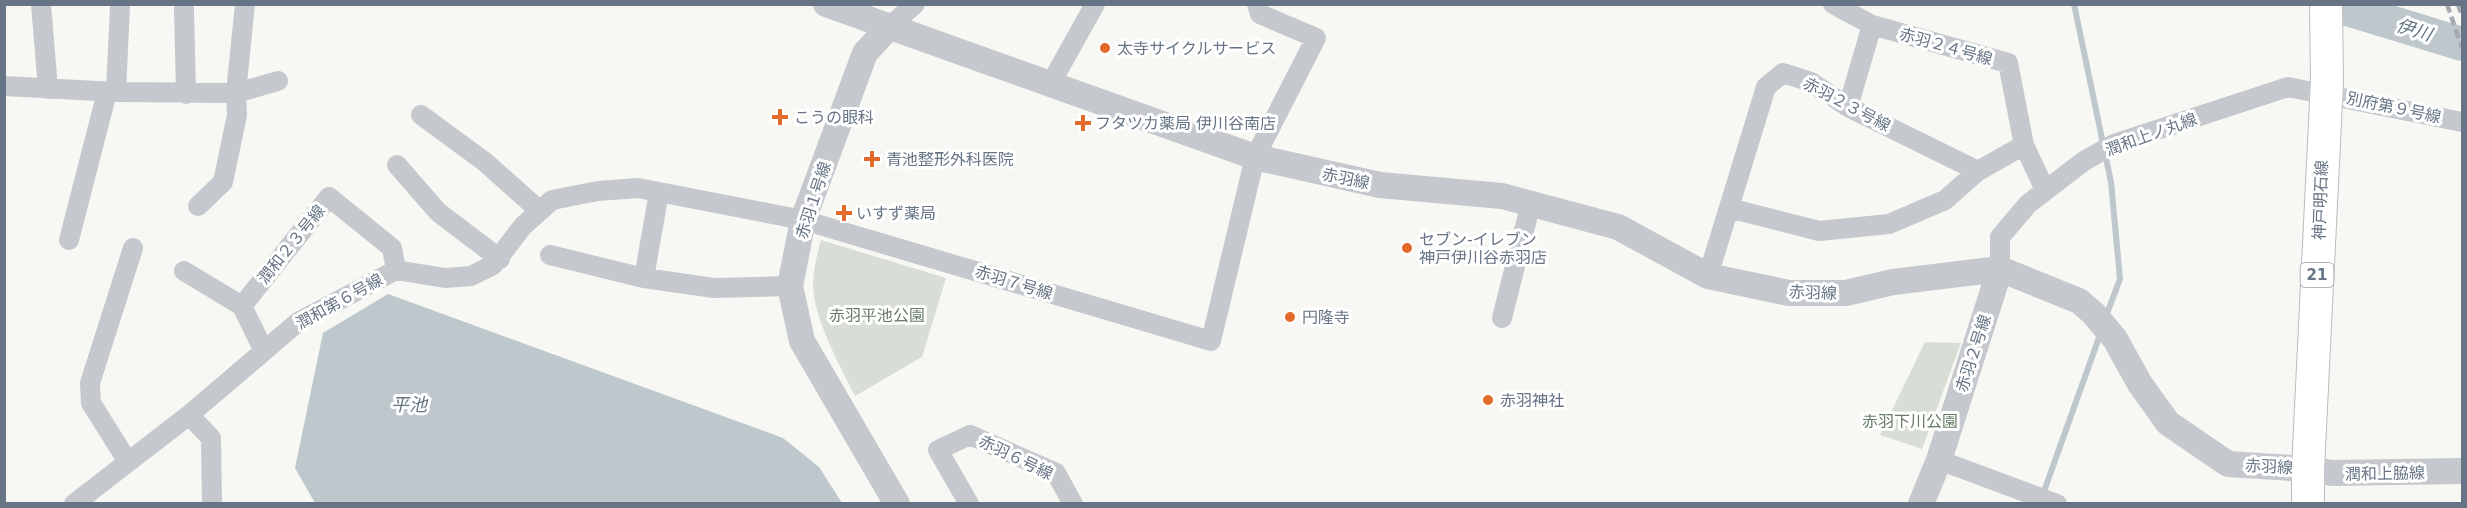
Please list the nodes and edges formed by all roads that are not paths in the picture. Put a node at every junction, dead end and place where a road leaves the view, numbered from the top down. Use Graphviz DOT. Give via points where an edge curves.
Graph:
graph roads {
  1 [pos="41,4"];
  2 [pos="245,4"];
  3 [pos="826,4"];
  4 [pos="915,4"];
  5 [pos="1095,4"];
  6 [pos="1257,4"];
  7 [pos="1833,4"];
  8 [pos="2326,4"];
  9 [pos="120,6"];
  10 [pos="184,9"];
  11 [pos="1872,25"];
  12 [pos="888,28"];
  13 [pos="278,81"];
  14 [pos="1050,85"];
  15 [pos="4,86"];
  16 [pos="2326,87"];
  17 [pos="48,89"];
  18 [pos="111,92"];
  19 [pos="236,93"];
  20 [pos="186,94"];
  21 [pos="1848,107"];
  22 [pos="420,116"];
  23 [pos="2463,122"];
  24 [pos="2024,145"];
  25 [pos="1255,157"];
  26 [pos="397,165"];
  27 [pos="1978,171"];
  28 [pos="632,188"];
  29 [pos="2044,190"];
  30 [pos="659,192"];
  31 [pos="1531,204"];
  32 [pos="198,207"];
  33 [pos="1729,208"];
  34 [pos="540,212"];
  35 [pos="803,220"];
  36 [pos="69,240"];
  37 [pos="133,248"];
  38 [pos="550,255"];
  39 [pos="500,259"];
  40 [pos="2000,269"];
  41 [pos="396,270"];
  42 [pos="184,271"];
  43 [pos="1708,276"];
  44 [pos="644,278"];
  45 [pos="790,286"];
  46 [pos="242,306"];
  47 [pos="1502,318"];
  48 [pos="264,351"];
  49 [pos="189,415"];
  50 [pos="1939,460"];
  51 [pos="128,462"];
  52 [pos="2308,469"];
  53 [pos="2463,471"];
  54 [pos="2056,503"];
  55 [pos="74,504"];
  56 [pos="212,504"];
  57 [pos="897,504"];
  58 [pos="969,504"];
  59 [pos="1073,504"];
  60 [pos="1921,504"];
  61 [pos="2308,504"];
  1 -- 17 [label="street"];
  2 -- 19 [label="street"];
  3 -- 12 [label="street, 赤羽線"];
  4 -- 12 [label="street"];
  5 -- 14 [label="street"];
  6 -- 25 [label="street" via="1260,14 1316,38"];
  7 -- 11 [label="street"];
  8 -- 16 [label="main road, 神戸明石線 / 21"];
  9 -- 18 [label="street"];
  10 -- 20 [label="street"];
  11 -- 21 [label="street"];
  11 -- 24 [label="street, 赤羽２４号線" via="2008,63"];
  12 -- 14 [label="street, 赤羽線"];
  12 -- 35 [label="street, 赤羽１号線" via="865,53"];
  13 -- 19 [label="street"];
  14 -- 25 [label="street, 赤羽線"];
  15 -- 17 [label="street"];
  16 -- 23 [label="street, 別府第９号線"];
  16 -- 29 [label="street, 潤和上ノ丸線" via="2288,87 2114,144"];
  16 -- 52 [label="main road, 神戸明石線 / 21"];
  17 -- 18 [label="street"];
  18 -- 20 [label="street"];
  18 -- 36 [label="street"];
  19 -- 20 [label="street"];
  19 -- 32 [label="street" via="237,116 223,182"];
  21 -- 27 [label="street, 赤羽２３号線"];
  21 -- 33 [label="street, 赤羽２３号線" via="1811,82 1783,73 1766,87"];
  22 -- 34 [label="street" via="485,162"];
  24 -- 27 [label="street"];
  24 -- 29 [label="street, 赤羽２４号線"];
  25 -- 31 [label="street, 赤羽線" via="1380,184 1502,196"];
  25 -- 35 [label="street, 赤羽７号線" via="1211,341"];
  26 -- 39 [label="street" via="438,212"];
  27 -- 33 [label="street" via="1945,200 1889,224 1819,231"];
  28 -- 30 [label="street, 赤羽７号線"];
  28 -- 34 [label="street, 潤和第６号線" via="552,200"];
  29 -- 40 [label="street, 潤和上ノ丸線" via="2000,237"];
  30 -- 35 [label="street, 赤羽７号線"];
  30 -- 44 [label="street"];
  31 -- 43 [label="street, 赤羽線" via="1618,227"];
  31 -- 47 [label="street"];
  33 -- 43 [label="street, 赤羽２３号線"];
  34 -- 39 [label="street, 潤和第６号線" via="523,226"];
  35 -- 45 [label="street, 赤羽１号線"];
  37 -- 51 [label="street" via="90,383 91,403"];
  38 -- 44 [label="street"];
  39 -- 41 [label="street, 潤和第６号線" via="471,276 445,278"];
  40 -- 43 [label="street, 赤羽線" via="1893,282 1846,293 1789,293"];
  40 -- 50 [label="street, 赤羽２号線"];
  40 -- 52 [label="street, 赤羽線" via="2079,301 2115,339 2168,423 2200,446 2228,464"];
  41 -- 46 [label="street, 潤和２３号線" via="392,248 329,197"];
  41 -- 48 [label="street, 潤和第６号線" via="298,322"];
  42 -- 46 [label="street"];
  44 -- 45 [label="street" via="714,288"];
  45 -- 57 [label="street, 赤羽１号線" via="802,341"];
  46 -- 48 [label="street"];
  48 -- 49 [label="street, 潤和第６号線"];
  49 -- 51 [label="street, 潤和第６号線"];
  49 -- 56 [label="street" via="211,438"];
  50 -- 54 [label="street"];
  50 -- 60 [label="street, 赤羽２号線"];
  51 -- 55 [label="street, 潤和第６号線"];
  52 -- 53 [label="street, 潤和上脇線" via="2332,473"];
  52 -- 61 [label="main road, 神戸明石線 / 21"];
  58 -- 59 [label="street, 赤羽６号線" via="938,450 970,435 1056,473"];
}
